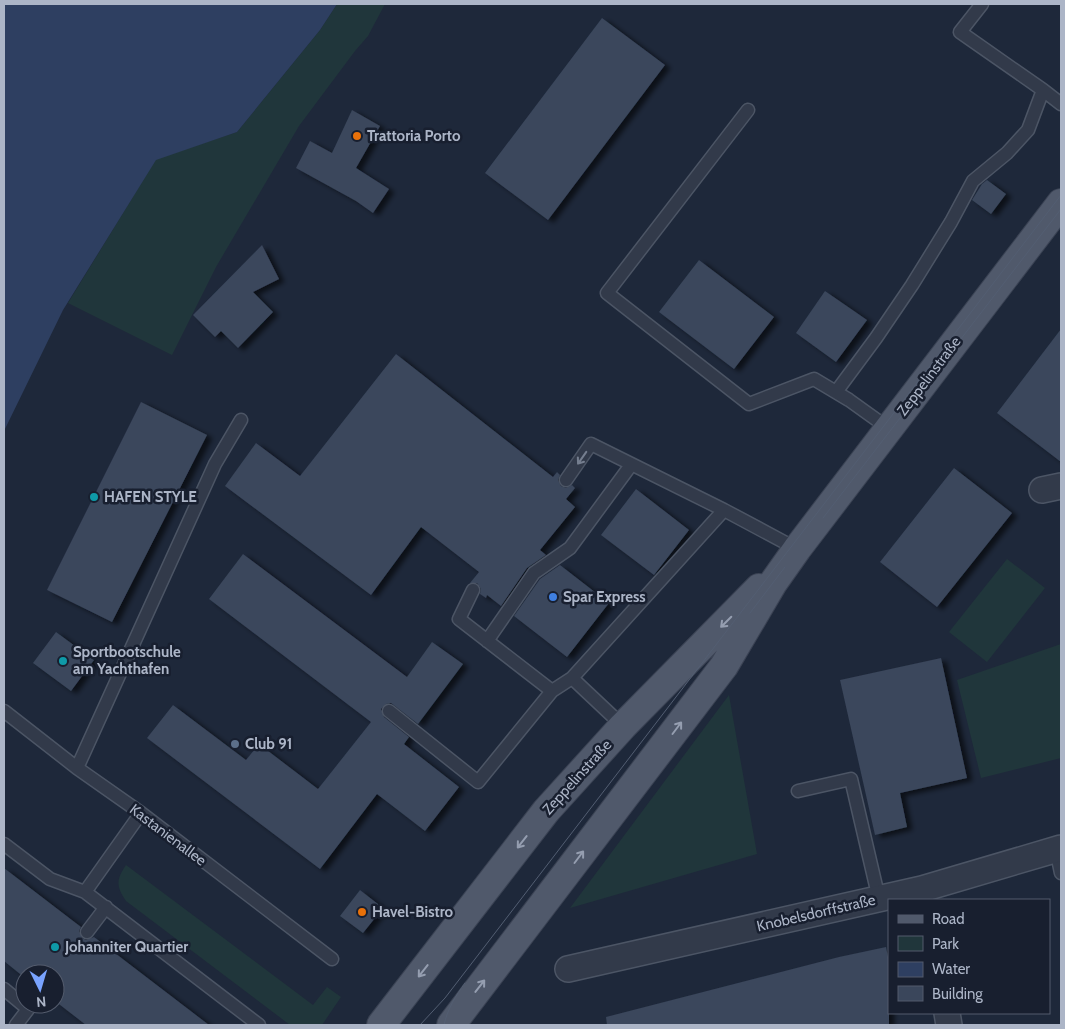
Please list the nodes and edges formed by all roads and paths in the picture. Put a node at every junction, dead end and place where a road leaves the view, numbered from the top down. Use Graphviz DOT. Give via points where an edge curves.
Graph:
graph roads {
  1 [pos="982,4"];
  2 [pos="1043,90"];
  3 [pos="1061,104"];
  4 [pos="748,110"];
  5 [pos="1061,203"];
  6 [pos="836,392"];
  7 [pos="240,420"];
  8 [pos="888,428"];
  9 [pos="631,465"];
  10 [pos="566,480"];
  11 [pos="724,510"];
  12 [pos="797,549"];
  13 [pos="473,590"];
  14 [pos="487,641"];
  15 [pos="572,678"];
  16 [pos="552,691"];
  17 [pos="4,710"];
  18 [pos="389,711"];
  19 [pos="623,726"];
  20 [pos="77,768"];
  21 [pos="798,791"];
  22 [pos="140,813"];
  23 [pos="4,844"];
  24 [pos="1058,849"];
  25 [pos="1061,873"];
  26 [pos="85,892"];
  27 [pos="923,895"];
  28 [pos="879,899"];
  29 [pos="106,907"];
  30 [pos="87,932"];
  31 [pos="332,959"];
  32 [pos="568,970"];
  33 [pos="4,989"];
  34 [pos="15,996"];
  35 [pos="24,1014"];
  36 [pos="16,1025"];
  37 [pos="259,1025"];
  38 [pos="381,1025"];
  39 [pos="451,1025"];
  1 -- 2 [label="lane" via="960,32"];
  2 -- 3 [label="lane"];
  2 -- 6 [label="lane" via="1028,130 972,181 912,285"];
  4 -- 6 [label="lane" via="607,293 749,404 814,379"];
  5 -- 8 [label="main road, Zeppelinstraße"];
  6 -- 8 [label="lane"];
  7 -- 20 [label="lane" via="215,464"];
  8 -- 12 [label="main road, Zeppelinstraße"];
  9 -- 10 [label="lane, one-way" via="591,444"];
  9 -- 11 [label="lane"];
  9 -- 14 [label="lane" via="570,548 534,573"];
  11 -- 12 [label="lane"];
  11 -- 15 [label="lane"];
  12 -- 19 [label="main road, Zeppelinstraße, one-way"];
  39 -- 12 [label="main road, Zeppelinstraße, one-way" via="724,666"];
  13 -- 14 [label="lane" via="459,619"];
  14 -- 16 [label="lane"];
  15 -- 16 [label="lane"];
  15 -- 19 [label="lane"];
  16 -- 18 [label="lane" via="478,782"];
  17 -- 20 [label="lane, Kastanienallee"];
  19 -- 38 [label="main road, Zeppelinstraße, one-way" via="546,811"];
  20 -- 22 [label="lane, Kastanienallee"];
  21 -- 28 [label="lane" via="851,779"];
  22 -- 26 [label="lane"];
  22 -- 31 [label="lane, Kastanienallee"];
  23 -- 26 [label="lane" via="50,879"];
  24 -- 25 [label="lane"];
  24 -- 27 [label="street, Knobelsdorffstraße"];
  26 -- 29 [label="lane"];
  27 -- 28 [label="street, Knobelsdorffstraße"];
  28 -- 32 [label="street, Knobelsdorffstraße"];
  29 -- 30 [label="lane"];
  29 -- 37 [label="lane"];
  33 -- 34 [label="lane"];
  35 -- 36 [label="lane"];
}
